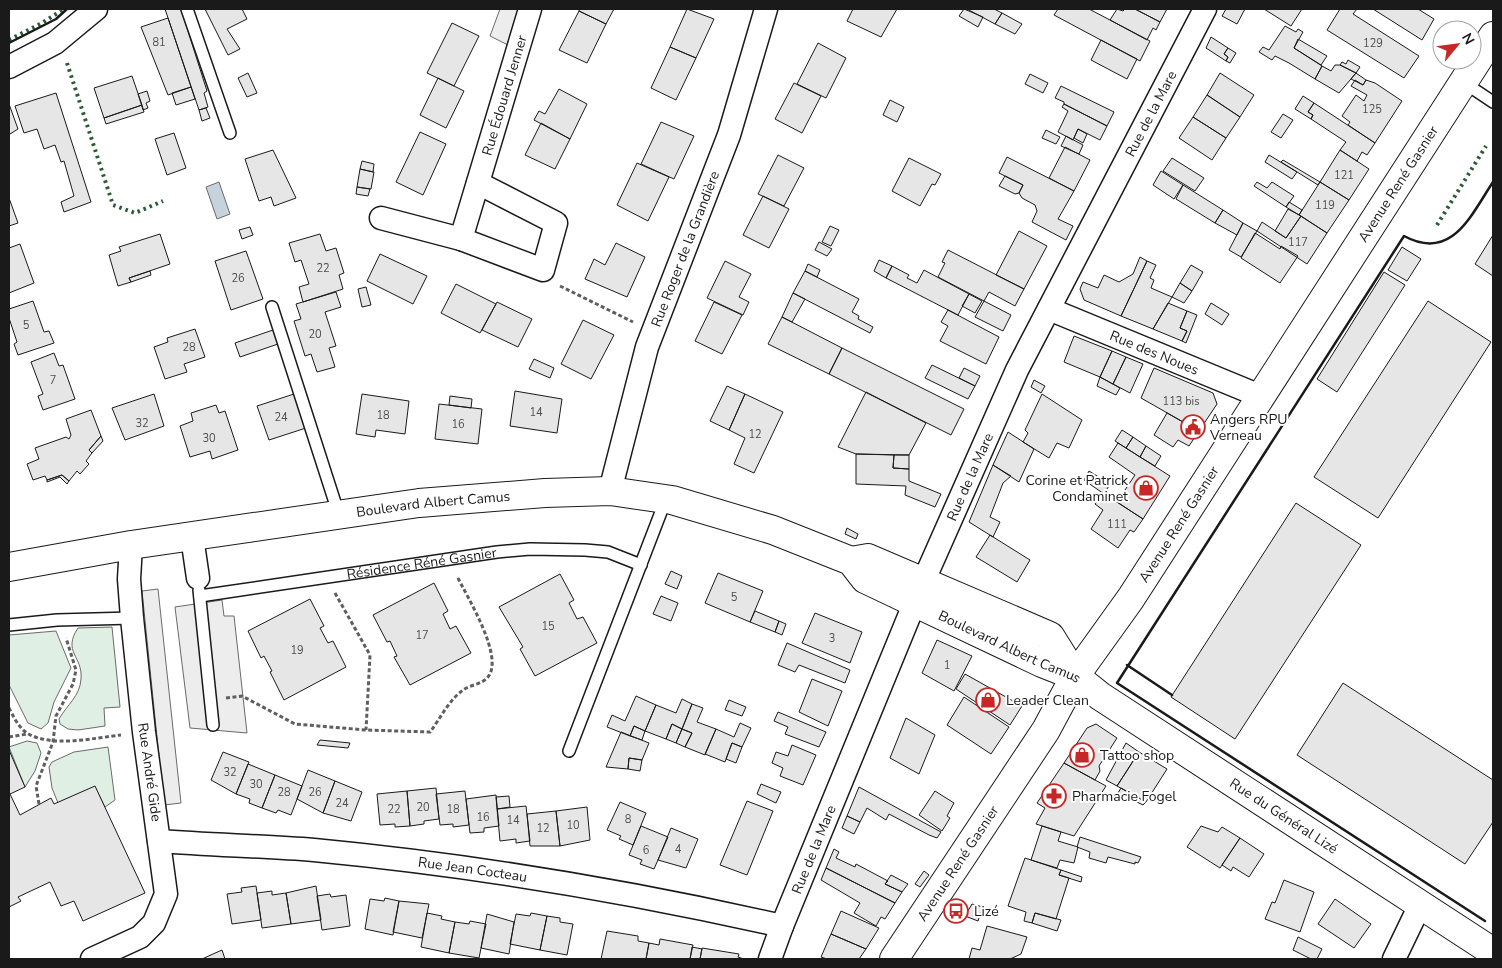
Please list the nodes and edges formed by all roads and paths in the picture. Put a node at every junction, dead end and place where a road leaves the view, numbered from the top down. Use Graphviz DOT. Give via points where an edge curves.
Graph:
graph roads {
  1 [pos="96,9"];
  2 [pos="187,9"];
  3 [pos="530,9"];
  4 [pos="766,9"];
  5 [pos="1205,9"];
  6 [pos="1493,36"];
  7 [pos="9,67"];
  8 [pos="1463,82"];
  9 [pos="1493,102"];
  10 [pos="230,133"];
  11 [pos="478,183"];
  12 [pos="381,218"];
  13 [pos="461,239"];
  14 [pos="556,285"];
  15 [pos="272,307"];
  16 [pos="1049,309"];
  17 [pos="639,325"];
  18 [pos="1260,396"];
  19 [pos="610,491"];
  20 [pos="666,499"];
  21 [pos="339,515"];
  22 [pos="192,537"];
  23 [pos="131,545"];
  24 [pos="641,565"];
  25 [pos="9,567"];
  26 [pos="454,571"];
  27 [pos="199,587"];
  28 [pos="332,588"];
  29 [pos="920,591"];
  30 [pos="132,618"];
  31 [pos="63,620"];
  32 [pos="9,625"];
  33 [pos="1075,676"];
  34 [pos="211,700"];
  35 [pos="9,708"];
  36 [pos="213,724"];
  37 [pos="366,730"];
  38 [pos="144,732"];
  39 [pos="27,733"];
  40 [pos="9,737"];
  41 [pos="52,742"];
  42 [pos="569,751"];
  43 [pos="39,804"];
  44 [pos="159,841"];
  45 [pos="1420,905"];
  46 [pos="782,926"];
  47 [pos="1493,952"];
  48 [pos="92,959"];
  49 [pos="770,959"];
  50 [pos="894,959"];
  51 [pos="1394,959"];
  1 -- 7 [label="street" via="55,43"];
  2 -- 10 [label="lane"];
  3 -- 11 [label="street, Rue Édouard Jenner"];
  4 -- 19 [label="street, Rue Roger de la Grandière" via="729,135 648,348"];
  5 -- 16 [label="street, Rue de la Mare"];
  6 -- 8 [label="main road, Avenue René Gasnier"];
  8 -- 9 [label="lane"];
  8 -- 18 [label="main road, Avenue René Gasnier"];
  11 -- 13 [label="street, Rue Édouard Jenner"];
  11 -- 13 [label="street" via="556,223 543,270"];
  12 -- 13 [label="street"];
  14 -- 17 [label="path"];
  15 -- 21 [label="lane"];
  16 -- 18 [label="street, Rue des Noues"];
  16 -- 29 [label="street, Rue de la Mare" via="1018,370"];
  18 -- 33 [label="main road, Avenue René Gasnier" via="1124,609"];
  19 -- 20 [label="main road, Boulevard Albert Camus"];
  19 -- 21 [label="main road, Boulevard Albert Camus" via="419,503"];
  20 -- 24 [label="lane"];
  20 -- 29 [label="main road, Boulevard Albert Camus" via="744,520 851,561 865,579"];
  21 -- 22 [label="main road, Boulevard Albert Camus"];
  22 -- 23 [label="main road, Boulevard Albert Camus"];
  22 -- 27 [label="street"];
  23 -- 25 [label="main road, Boulevard Albert Camus"];
  23 -- 30 [label="street, Rue André Gide"];
  24 -- 27 [label="lane, Résidence Réné Gasnier" via="608,552 530,549"];
  24 -- 42 [label="lane"];
  26 -- 37 [label="path" via="492,648 492,672 487,679 456,696 430,732"];
  27 -- 34 [label="lane"];
  28 -- 37 [label="path" via="370,655"];
  29 -- 33 [label="main road, Boulevard Albert Camus" via="1050,636"];
  29 -- 46 [label="street, Rue de la Mare"];
  30 -- 31 [label="lane"];
  30 -- 38 [label="street, Rue André Gide"];
  31 -- 32 [label="lane"];
  31 -- 41 [label="path" via="76,670 73,684 56,716"];
  33 -- 45 [label="main road, Rue du Général Lizé" via="1100,696"];
  33 -- 50 [label="main road, Avenue René Gasnier" via="1046,730"];
  34 -- 36 [label="lane"];
  34 -- 37 [label="path" via="242,696 289,723"];
  35 -- 39 [label="path" via="13,718"];
  38 -- 41 [label="path"];
  38 -- 44 [label="street, Rue André Gide"];
  39 -- 40 [label="path"];
  39 -- 41 [label="path"];
  41 -- 43 [label="path" via="36,786"];
  44 -- 46 [label="street, Rue Jean Cocteau" via="314,850 490,872 696,907"];
  44 -- 48 [label="street, Rue André Gide" via="166,894 154,924 140,937"];
  45 -- 47 [label="main road, Rue du Général Lizé"];
  45 -- 51 [label="street"];
  46 -- 49 [label="street, Rue de la Mare"];
}
